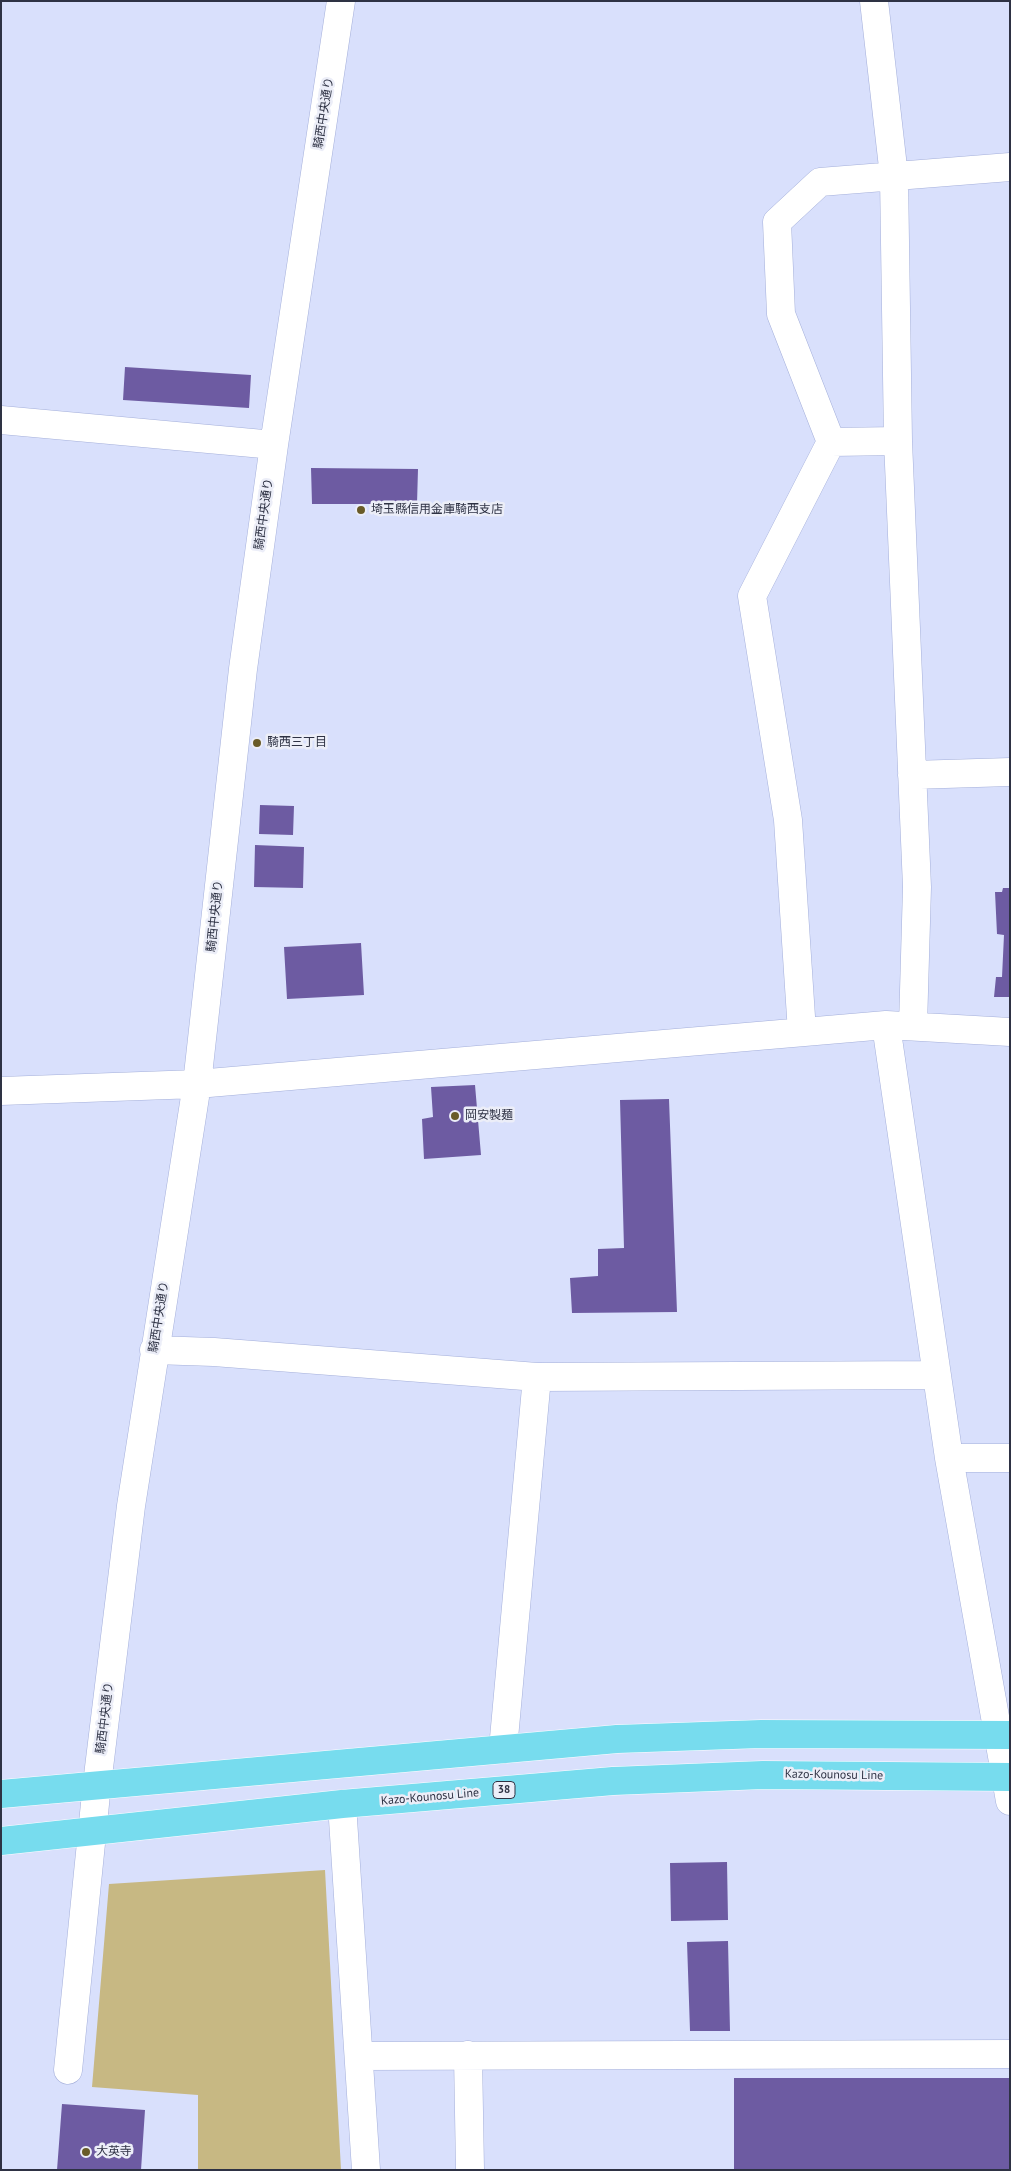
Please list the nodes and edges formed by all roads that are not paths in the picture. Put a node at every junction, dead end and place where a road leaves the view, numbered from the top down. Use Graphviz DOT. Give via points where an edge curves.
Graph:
graph roads {
  1 [pos="341,1"];
  2 [pos="874,1"];
  3 [pos="1010,167"];
  4 [pos="894,176"];
  5 [pos="1,420"];
  6 [pos="898,440"];
  7 [pos="831,442"];
  8 [pos="274,445"];
  9 [pos="1010,772"];
  10 [pos="912,775"];
  11 [pos="886,1025"];
  12 [pos="913,1026"];
  13 [pos="802,1032"];
  14 [pos="1010,1032"];
  15 [pos="197,1084"];
  16 [pos="1,1091"];
  17 [pos="154,1350"];
  18 [pos="936,1375"];
  19 [pos="537,1377"];
  20 [pos="949,1458"];
  21 [pos="1010,1458"];
  22 [pos="1003,1735"];
  23 [pos="503,1749"];
  24 [pos="97,1784"];
  25 [pos="1008,1785"];
  26 [pos="1,1794"];
  27 [pos="342,1804"];
  28 [pos="92,1831"];
  29 [pos="1,1841"];
  30 [pos="1010,2054"];
  31 [pos="468,2055"];
  32 [pos="360,2056"];
  33 [pos="68,2070"];
  34 [pos="366,2170"];
  35 [pos="470,2170"];
  1 -- 8 [label="street, 騎西中央通り"];
  2 -- 4 [label="street"];
  3 -- 4 [label="street"];
  4 -- 6 [label="street"];
  4 -- 7 [label="street" via="820,182 777,222 781,314"];
  5 -- 8 [label="street"];
  6 -- 7 [label="street"];
  6 -- 10 [label="street"];
  7 -- 13 [label="street" via="752,596 788,820"];
  8 -- 15 [label="street, 騎西中央通り" via="243,669"];
  9 -- 10 [label="street"];
  10 -- 12 [label="street" via="917,887"];
  11 -- 12 [label="street"];
  11 -- 13 [label="street"];
  11 -- 18 [label="street"];
  12 -- 14 [label="street"];
  13 -- 15 [label="street"];
  15 -- 16 [label="street"];
  15 -- 17 [label="street, 騎西中央通り"];
  17 -- 19 [label="street"];
  17 -- 24 [label="street, 騎西中央通り"];
  18 -- 19 [label="street"];
  18 -- 20 [label="street"];
  19 -- 23 [label="street"];
  20 -- 21 [label="street"];
  20 -- 22 [label="street"];
  22 -- 23 [label="main road" via="752,1734 617,1739"];
  22 -- 25 [label="street"];
  23 -- 24 [label="main road"];
  24 -- 26 [label="main road"];
  24 -- 28 [label="street, 騎西中央通り"];
  25 -- 27 [label="main road, Kazo-Kounosu Line / 38" via="726,1776 613,1781"];
  27 -- 28 [label="main road, Kazo-Kounosu Line / 38"];
  27 -- 32 [label="street"];
  28 -- 29 [label="main road, Kazo-Kounosu Line / 38"];
  28 -- 33 [label="street, 騎西中央通り"];
  30 -- 31 [label="street"];
  31 -- 32 [label="street"];
  31 -- 35 [label="street"];
  32 -- 34 [label="street"];
}
